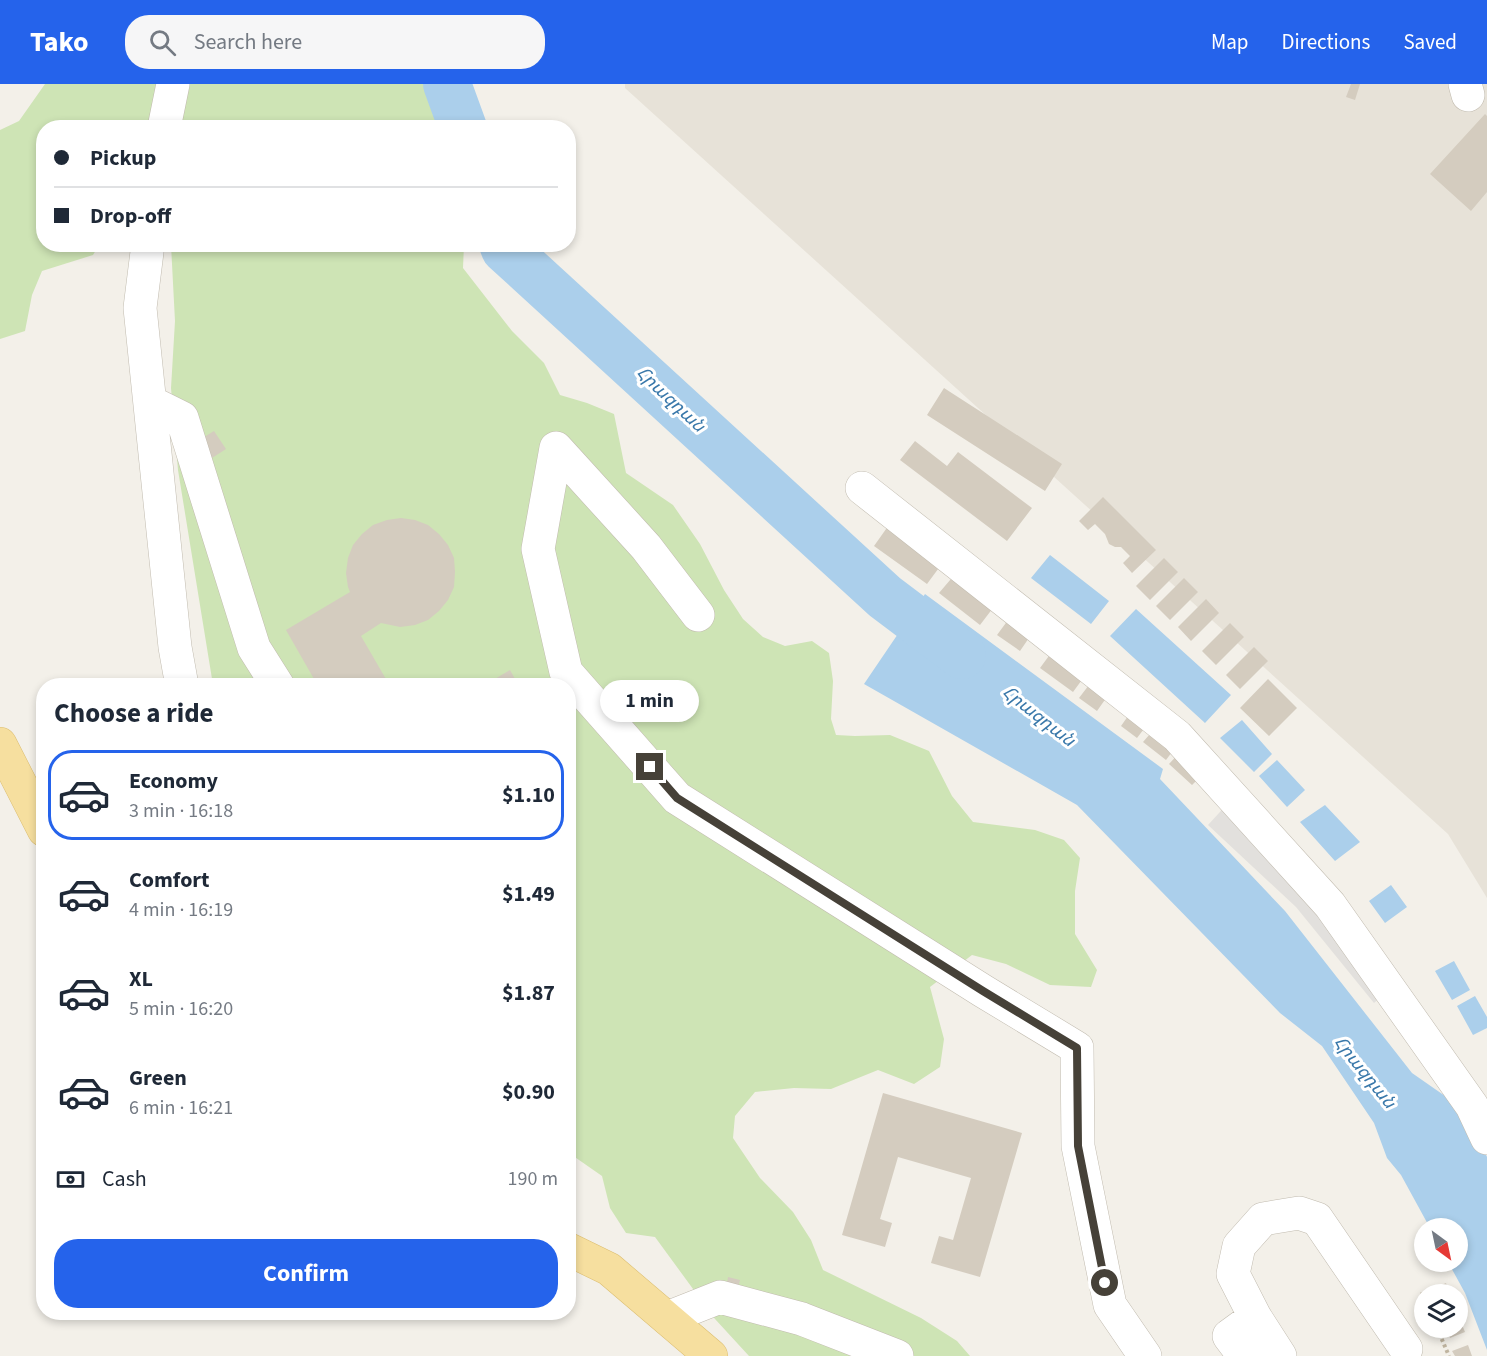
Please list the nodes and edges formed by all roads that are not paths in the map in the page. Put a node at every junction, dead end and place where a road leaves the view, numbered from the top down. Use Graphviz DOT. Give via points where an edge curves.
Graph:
graph roads {
  1 [pos="173,84"];
  2 [pos="166,120"];
  3 [pos="147,252"];
  4 [pos="150,402"];
  5 [pos="862,488"];
  6 [pos="698,615"];
  7 [pos="181,678"];
  8 [pos="273,678"];
  9 [pos="571,678"];
  10 [pos="576,683"];
  11 [pos="0,744"];
  12 [pos="36,814"];
  13 [pos="1487,1138"];
  14 [pos="576,1253"];
  15 [pos="1255,1317"];
  16 [pos="667,1318"];
  17 [pos="1406,1349"];
  18 [pos="711,1356"];
  19 [pos="897,1356"];
  20 [pos="1145,1356"];
  21 [pos="1244,1356"];
  22 [pos="1280,1356"];
  1 -- 2 [label="street"];
  3 -- 4 [label="street" via="140,308"];
  4 -- 7 [label="street"];
  4 -- 8 [label="street" via="182,418 254,648"];
  5 -- 13 [label="street" via="1177,736 1330,905 1472,1106"];
  6 -- 9 [label="street" via="646,547 556,448 538,549 566,672"];
  10 -- 20 [label="street" via="677,798 1077,1048 1078,1146 1110,1305"];
  11 -- 12 [label="main road"];
  14 -- 16 [label="main road" via="609,1269"];
  15 -- 17 [label="street" via="1233,1274 1239,1246 1263,1219 1299,1213 1317,1219"];
  15 -- 21 [label="street" via="1229,1336"];
  15 -- 22 [label="street"];
  16 -- 18 [label="main road"];
  16 -- 19 [label="street" via="720,1297 802,1319"];
}
